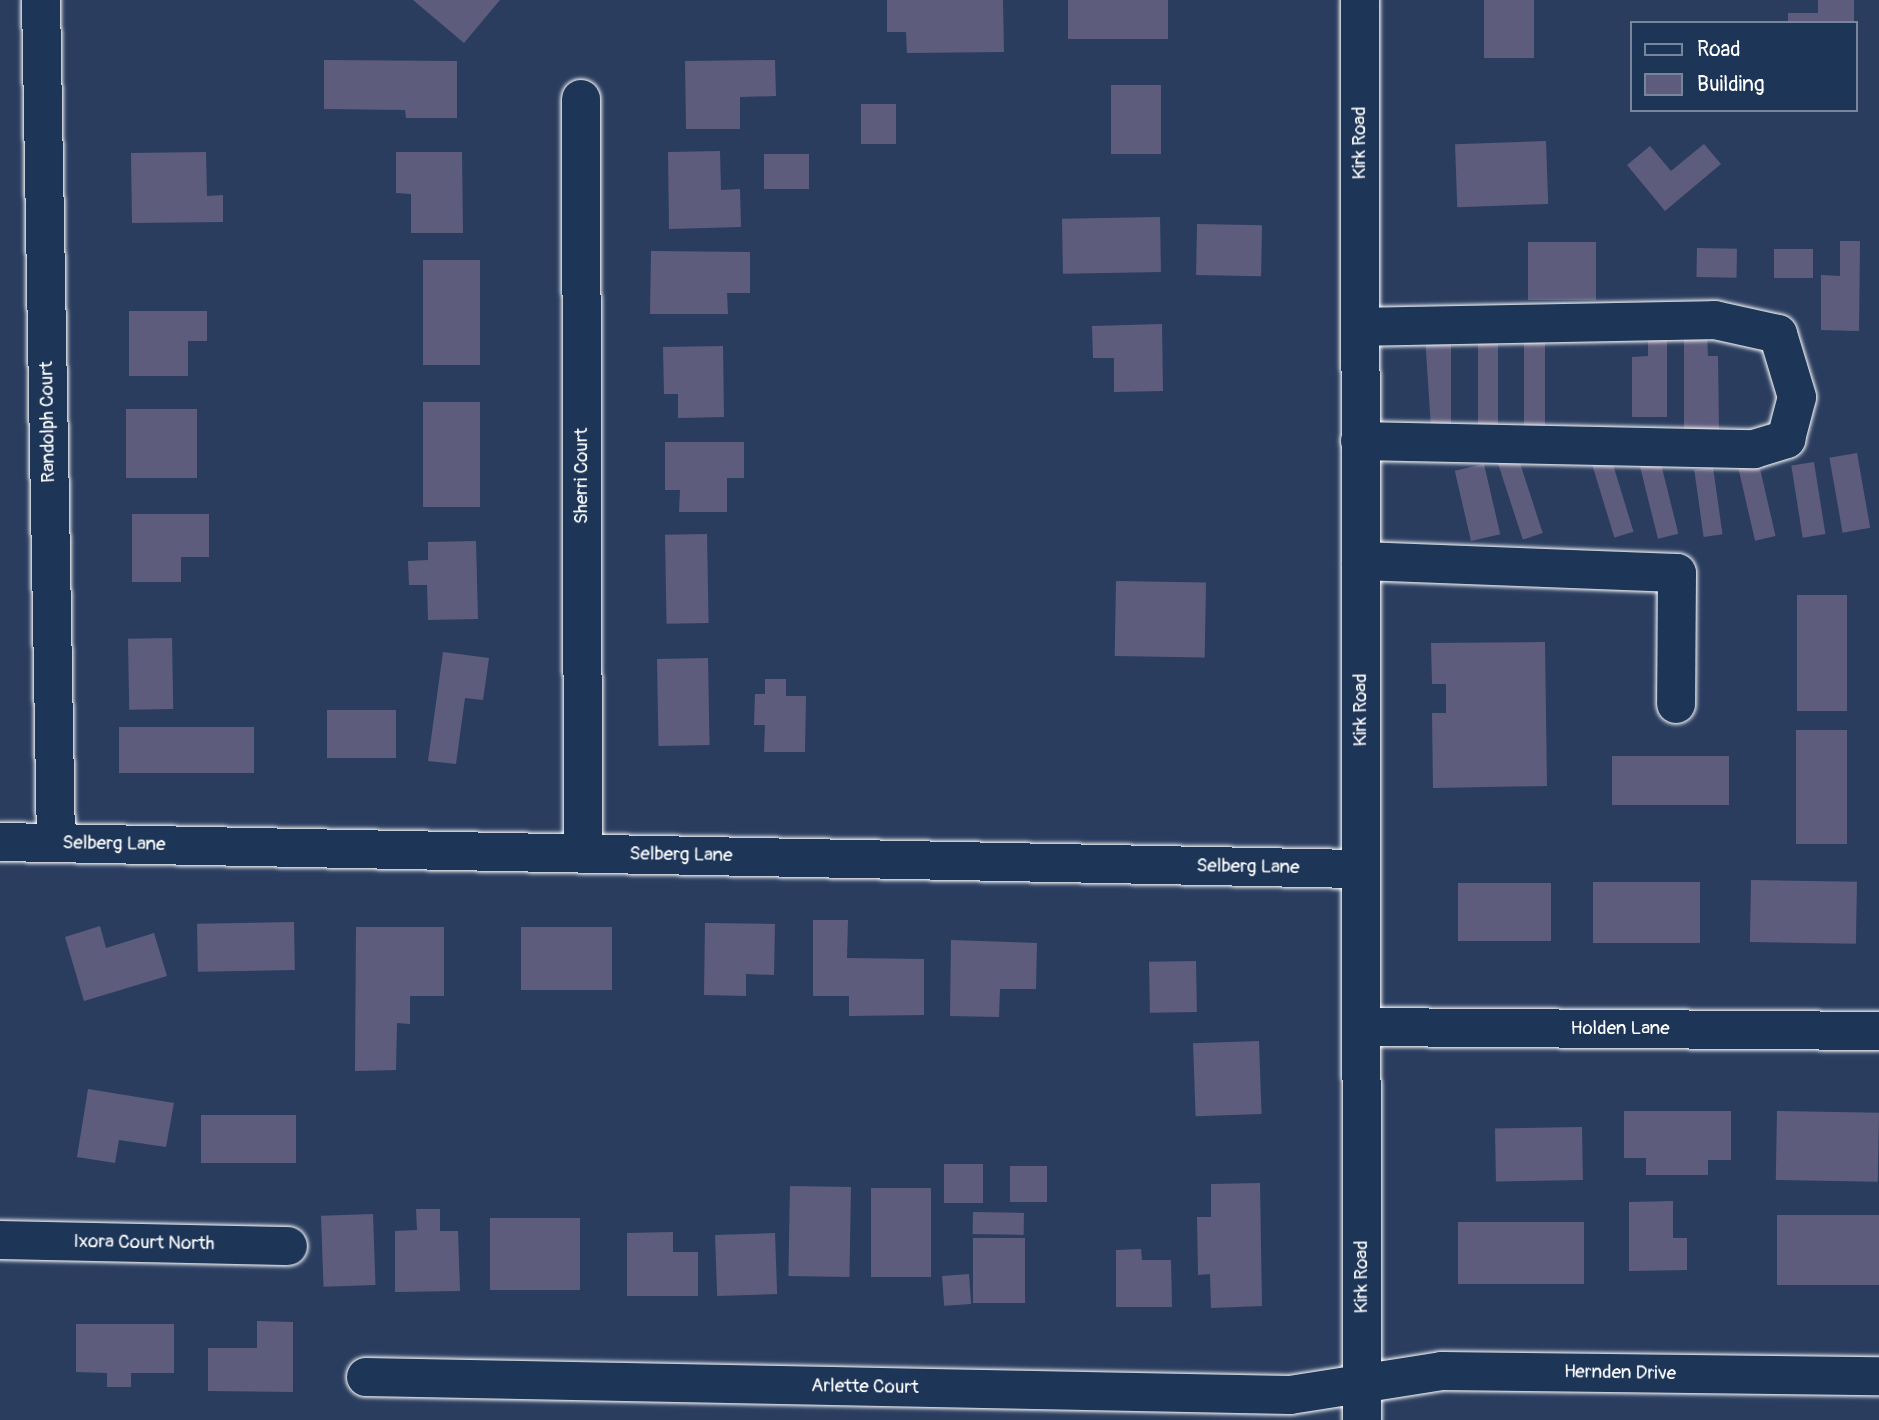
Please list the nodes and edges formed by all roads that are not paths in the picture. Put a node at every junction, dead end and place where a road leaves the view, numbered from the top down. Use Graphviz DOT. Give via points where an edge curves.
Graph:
graph roads {
  1 [pos="41,0"];
  2 [pos="1360,0"];
  3 [pos="581,99"];
  4 [pos="1361,327"];
  5 [pos="1360,441"];
  6 [pos="1361,561"];
  7 [pos="1676,704"];
  8 [pos="0,842"];
  9 [pos="56,843"];
  10 [pos="583,853"];
  11 [pos="1362,869"];
  12 [pos="1362,1027"];
  13 [pos="1879,1031"];
  14 [pos="0,1240"];
  15 [pos="288,1246"];
  16 [pos="1879,1376"];
  17 [pos="366,1377"];
  18 [pos="1362,1382"];
  19 [pos="1363,1420"];
  1 -- 9 [label="street, Randolph Court"];
  2 -- 4 [label="street, Kirk Road"];
  3 -- 10 [label="street, Sherri Court"];
  4 -- 5 [label="street, Kirk Road"];
  4 -- 5 [label="street" via="1715,320 1779,334 1797,397 1786,439 1754,449"];
  5 -- 6 [label="street, Kirk Road"];
  6 -- 7 [label="street" via="1677,573"];
  6 -- 11 [label="street, Kirk Road"];
  8 -- 9 [label="street, Selberg Lane"];
  9 -- 10 [label="street, Selberg Lane"];
  10 -- 11 [label="street, Selberg Lane"];
  11 -- 12 [label="street, Kirk Road"];
  12 -- 13 [label="street, Holden Lane"];
  12 -- 18 [label="street, Kirk Road"];
  14 -- 15 [label="street, Ixora Court North"];
  16 -- 18 [label="street, Hernden Drive" via="1442,1371"];
  17 -- 18 [label="street, Arlette Court" via="1290,1395"];
  18 -- 19 [label="street, Kirk Road"];
}
